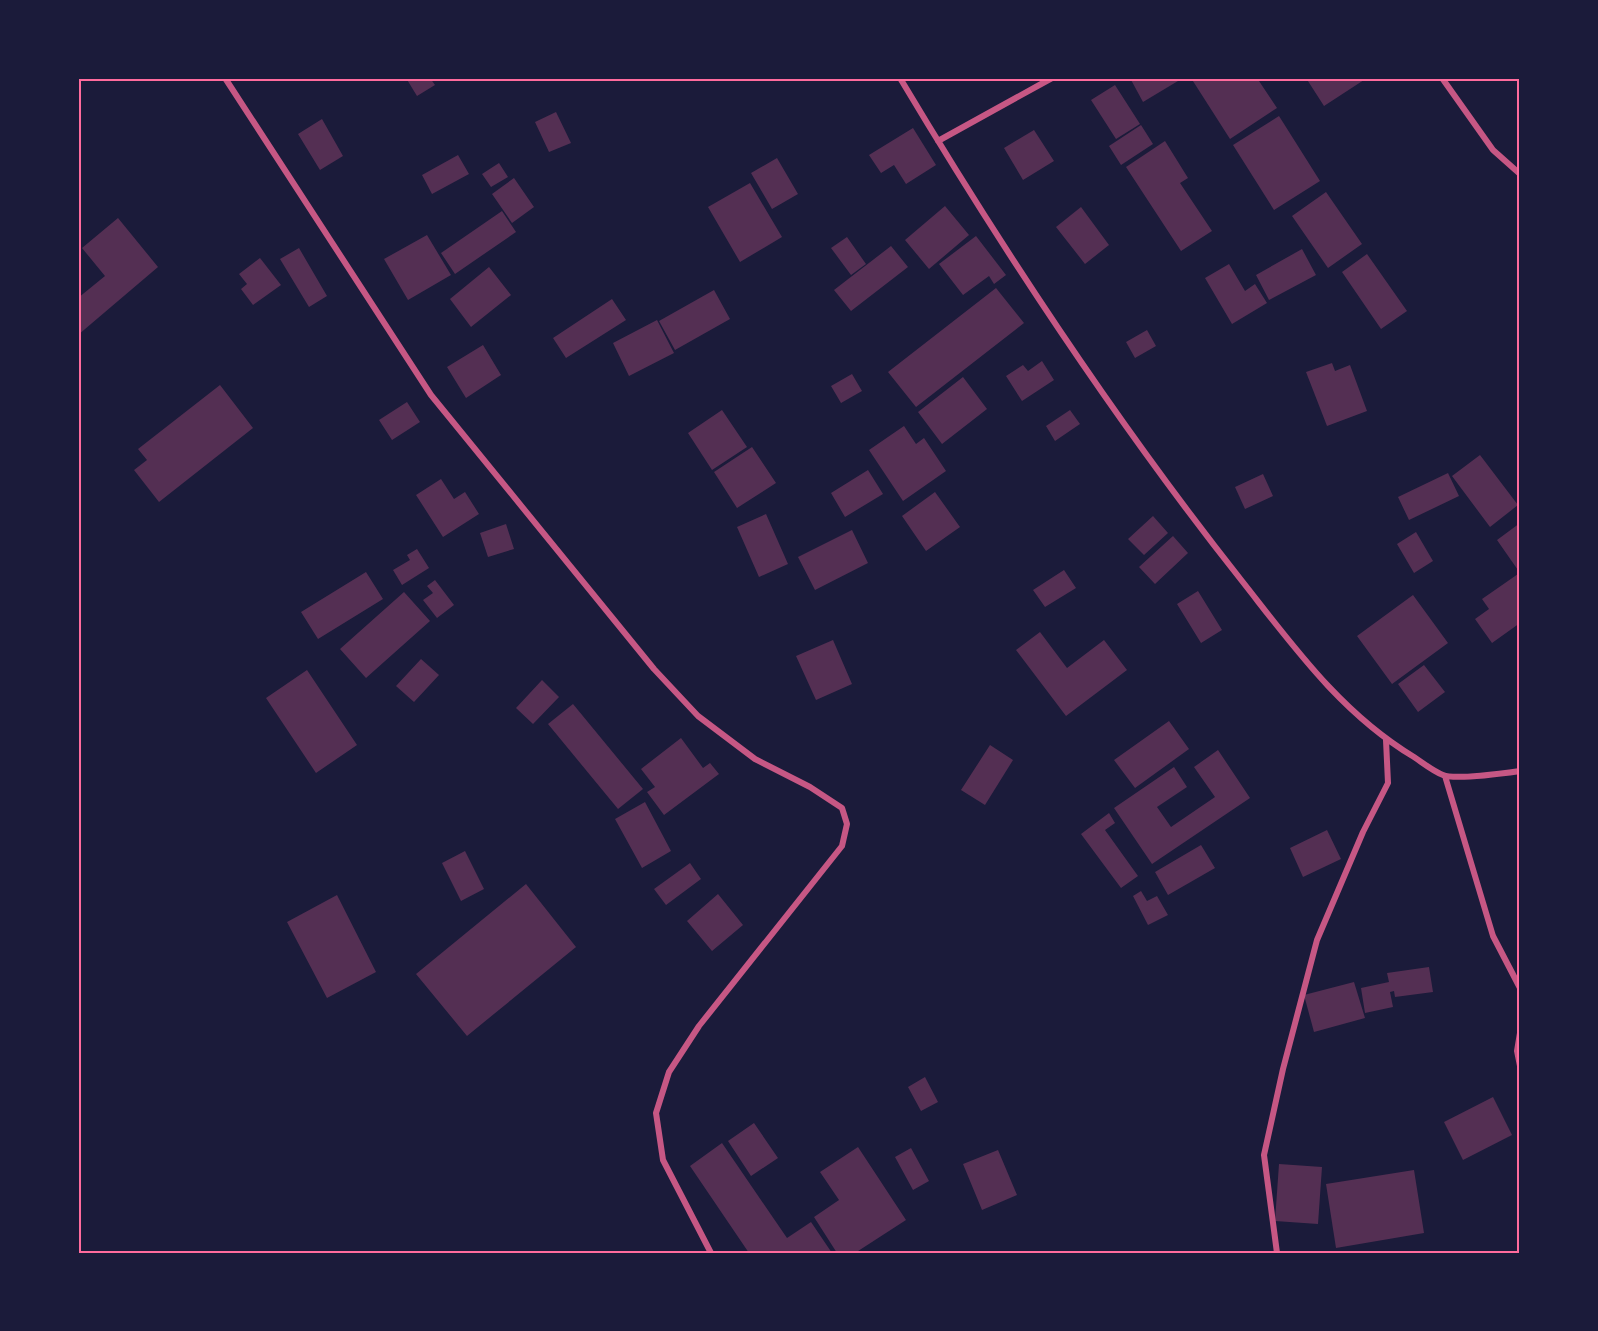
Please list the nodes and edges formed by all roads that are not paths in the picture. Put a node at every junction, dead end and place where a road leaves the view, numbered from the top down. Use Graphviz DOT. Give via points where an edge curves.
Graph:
graph roads {
  1 [pos="225,78"];
  2 [pos="900,78"];
  3 [pos="1052,78"];
  4 [pos="1442,78"];
  5 [pos="938,141"];
  6 [pos="1520,174"];
  7 [pos="1386,740"];
  8 [pos="1520,771"];
  9 [pos="1445,776"];
  10 [pos="1520,987"];
  11 [pos="1520,1033"];
  12 [pos="1520,1066"];
  13 [pos="1520,1142"];
  14 [pos="1520,1165"];
  15 [pos="711,1253"];
  16 [pos="1277,1253"];
  1 -- 15 [label="street" via="431,394 654,669 698,716 755,759 842,808 847,824 842,846 699,1026 669,1072 656,1113 663,1160"];
  2 -- 5 [label="street"];
  3 -- 5 [label="street"];
  4 -- 6 [label="street" via="1493,150"];
  5 -- 7 [label="street" via="1047,310 1184,507 1301,656 1345,705"];
  7 -- 9 [label="street"];
  7 -- 16 [label="street" via="1388,783 1317,940 1264,1155"];
  8 -- 9 [label="street"];
  9 -- 10 [label="street" via="1493,936"];
  11 -- 12 [label="street"];
  13 -- 14 [label="street"];
}
